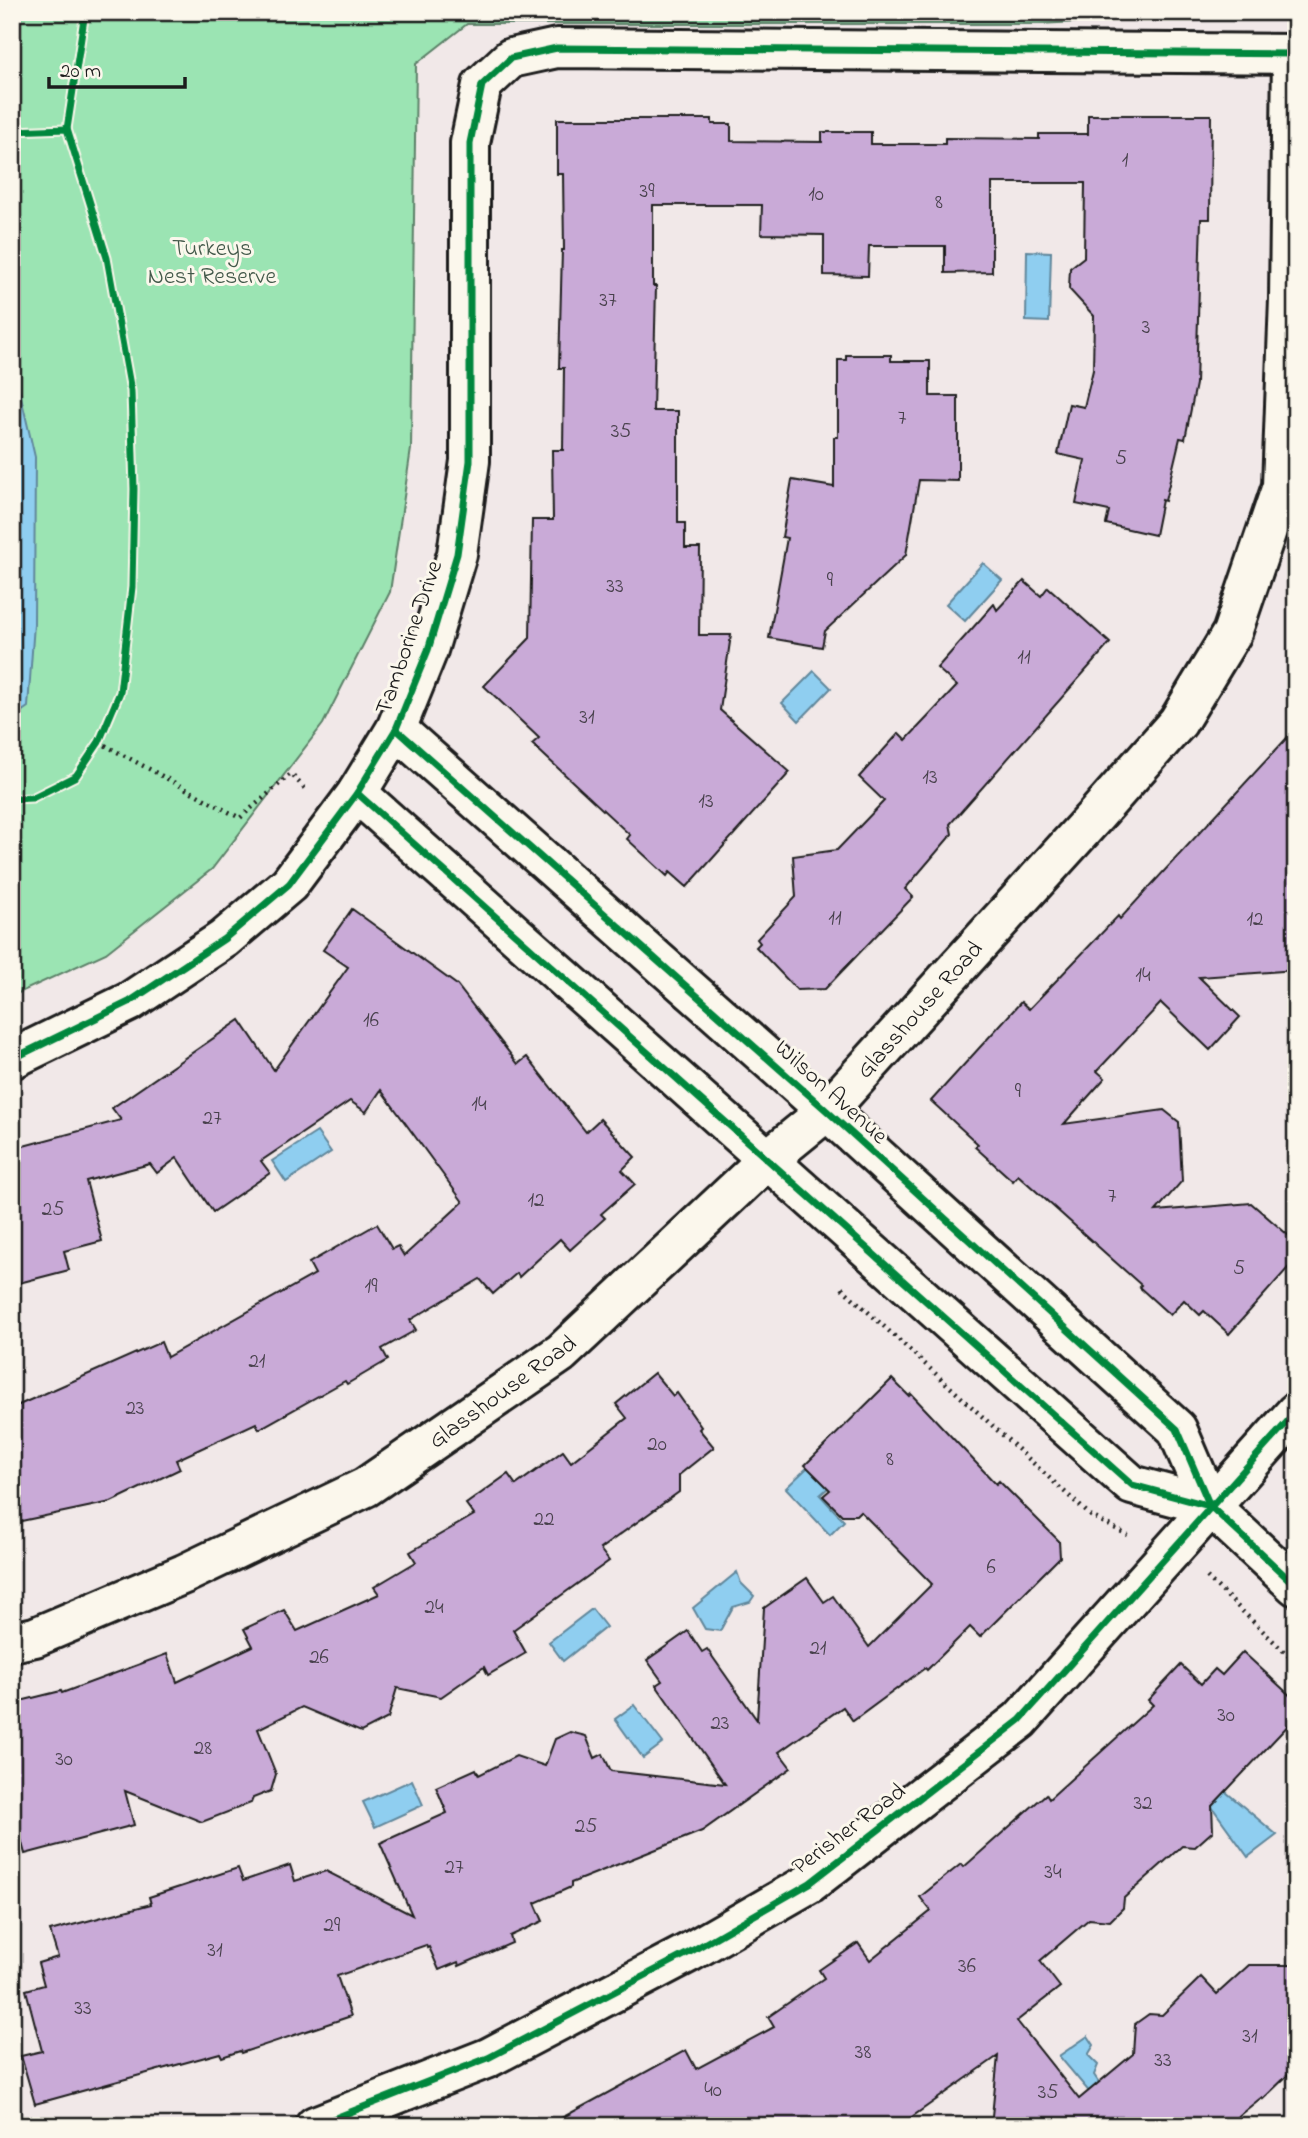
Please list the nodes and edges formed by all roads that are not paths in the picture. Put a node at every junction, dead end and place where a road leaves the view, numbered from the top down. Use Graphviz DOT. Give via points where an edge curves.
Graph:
graph roads {
  1 [pos="1294,54"];
  2 [pos="396,729"];
  3 [pos="357,793"];
  4 [pos="12,1059"];
  5 [pos="827,1111"];
  6 [pos="768,1159"];
  7 [pos="1296,1412"];
  8 [pos="1210,1506"];
  9 [pos="1296,1586"];
  10 [pos="12,1642"];
  11 [pos="315,2126"];
  1 -- 2 [label="street, Tamborine Drive" via="557,48 511,58 482,85 470,144 470,461 457,554 428,650"];
  1 -- 5 [label="street, Glasshouse Road" via="1282,486 1232,633 1178,722"];
  2 -- 3 [label="street, Tamborine Drive"];
  2 -- 5 [label="street, Wilson Avenue"];
  3 -- 4 [label="street, Tamborine Drive" via="289,884 224,939 129,1002"];
  3 -- 6 [label="street, Wilson Avenue"];
  5 -- 6 [label="street, Glasshouse Road"];
  5 -- 8 [label="street, Wilson Avenue" via="1177,1429"];
  6 -- 8 [label="street, Wilson Avenue" via="1132,1485"];
  6 -- 10 [label="street, Glasshouse Road" via="561,1353 366,1487 184,1574 35,1637"];
  7 -- 8 [label="street, Perisher Road"];
  8 -- 9 [label="street, Wilson Avenue"];
  8 -- 11 [label="street, Perisher Road" via="1020,1720 810,1883 488,2058"];
}
